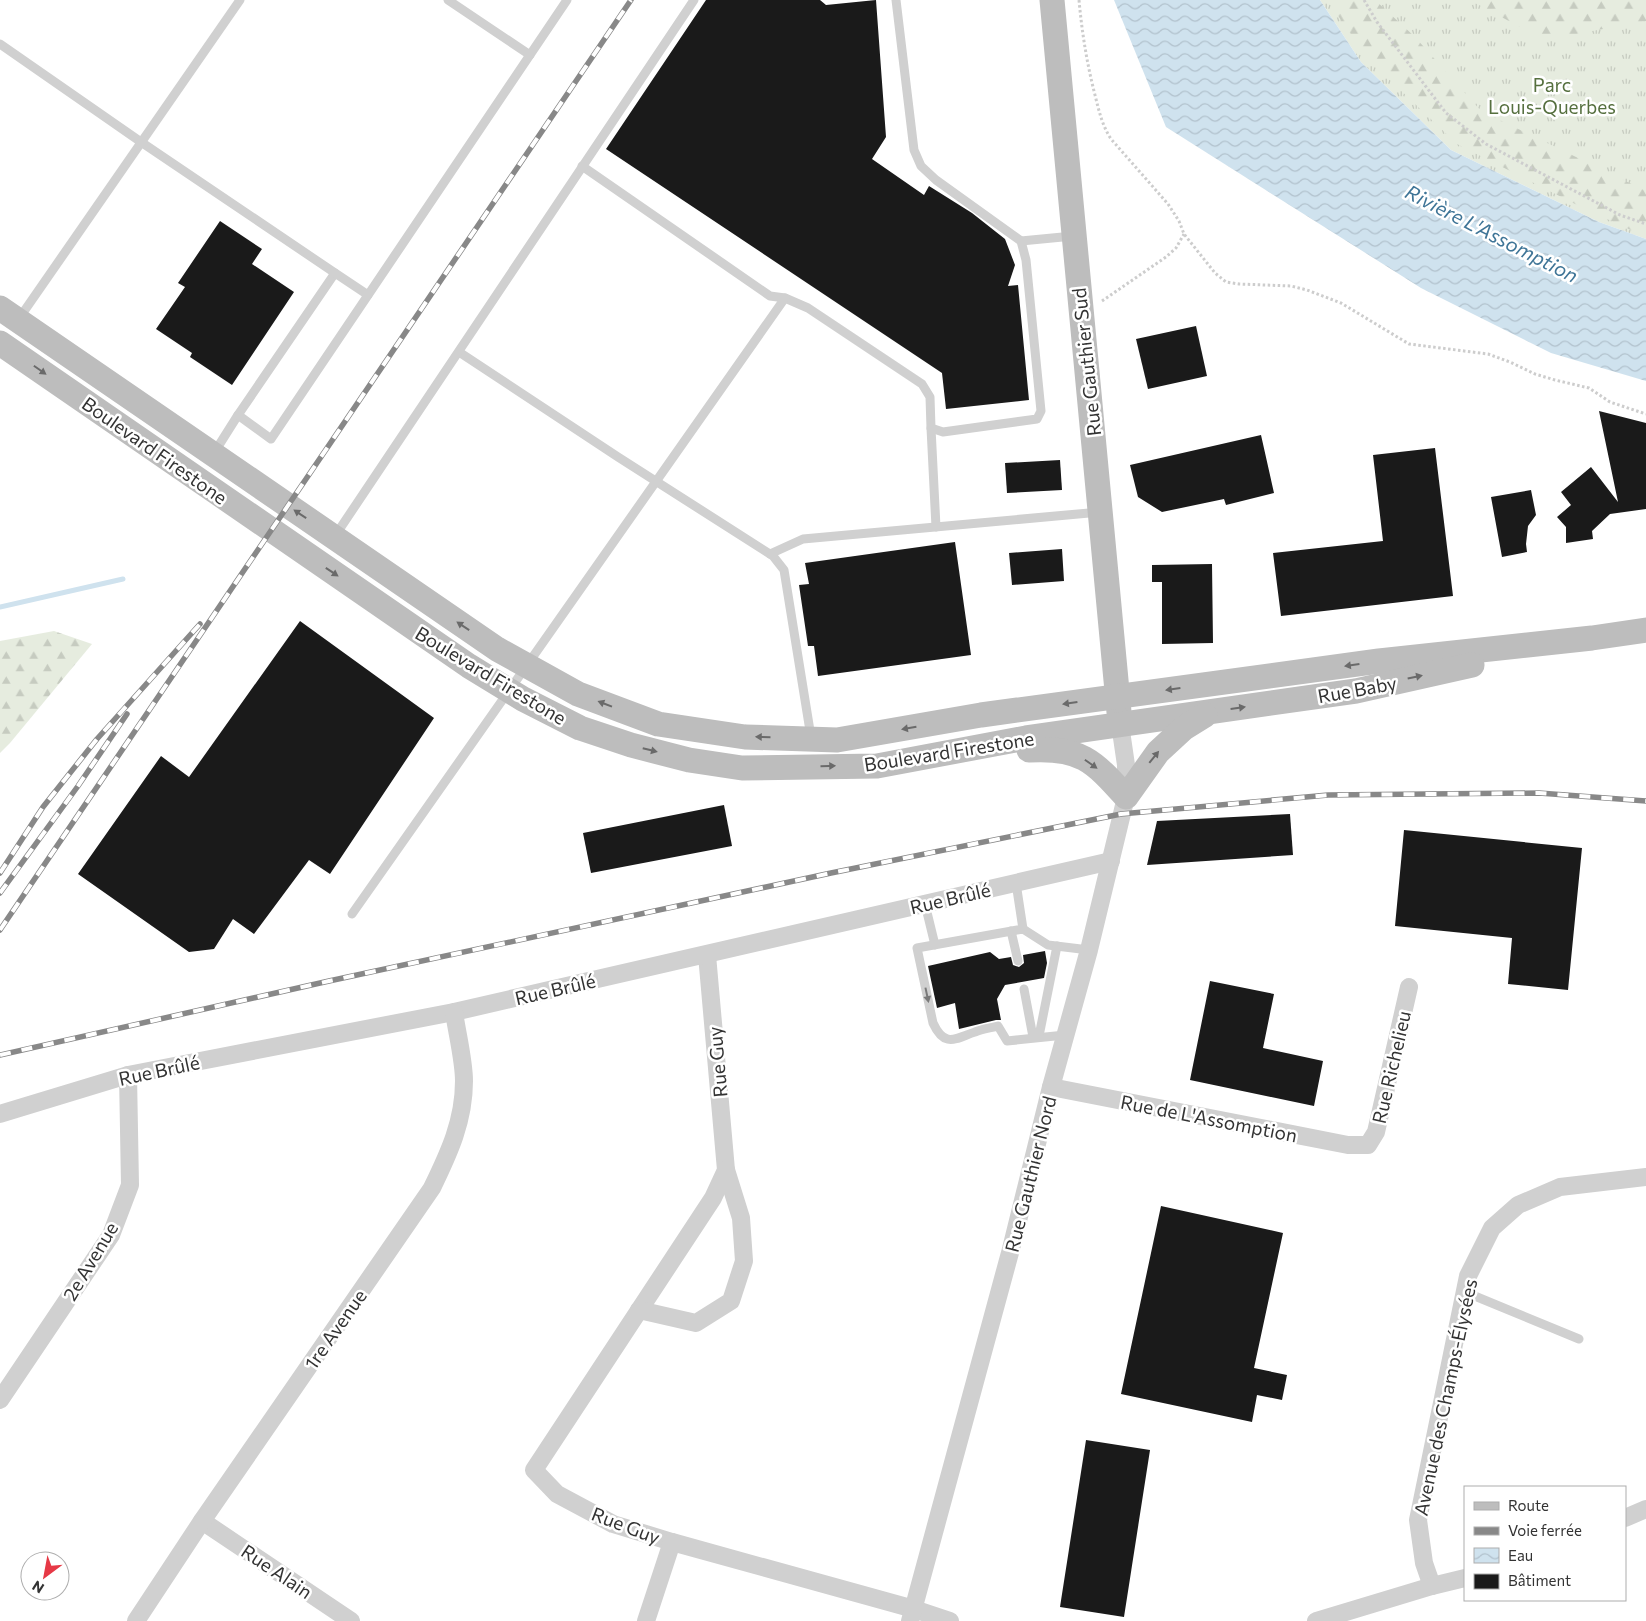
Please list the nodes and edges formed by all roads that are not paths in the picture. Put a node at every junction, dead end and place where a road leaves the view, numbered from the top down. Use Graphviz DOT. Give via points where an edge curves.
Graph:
graph roads {
  1 [pos="240,0"];
  2 [pos="448,0"];
  3 [pos="567,0"];
  4 [pos="694,0"];
  5 [pos="896,0"];
  6 [pos="1052,0"];
  7 [pos="0,44"];
  8 [pos="530,55"];
  9 [pos="141,142"];
  10 [pos="582,166"];
  11 [pos="1074,236"];
  12 [pos="1021,241"];
  13 [pos="335,273"];
  14 [pos="368,295"];
  15 [pos="785,298"];
  16 [pos="9,314"];
  17 [pos="0,343"];
  18 [pos="459,352"];
  19 [pos="238,415"];
  20 [pos="931,428"];
  21 [pos="213,455"];
  22 [pos="656,481"];
  23 [pos="1100,512"];
  24 [pos="936,527"];
  25 [pos="335,538"];
  26 [pos="770,554"];
  27 [pos="1646,630"];
  28 [pos="1592,638"];
  29 [pos="527,665"];
  30 [pos="509,690"];
  31 [pos="1118,697"];
  32 [pos="1211,712"];
  33 [pos="1120,724"];
  34 [pos="812,739"];
  35 [pos="941,754"];
  36 [pos="1126,797"];
  37 [pos="1111,861"];
  38 [pos="1016,883"];
  39 [pos="925,904"];
  40 [pos="352,914"];
  41 [pos="1023,929"];
  42 [pos="1011,931"];
  43 [pos="935,944"];
  44 [pos="1057,946"];
  45 [pos="1089,950"];
  46 [pos="707,955"];
  47 [pos="1018,961"];
  48 [pos="1409,987"];
  49 [pos="1024,988"];
  50 [pos="454,1012"];
  51 [pos="1065,1035"];
  52 [pos="1036,1037"];
  53 [pos="128,1075"];
  54 [pos="1051,1087"];
  55 [pos="0,1114"];
  56 [pos="1368,1145"];
  57 [pos="726,1170"];
  58 [pos="1646,1177"];
  59 [pos="1465,1292"];
  60 [pos="639,1310"];
  61 [pos="1579,1339"];
  62 [pos="0,1400"];
  63 [pos="1646,1509"];
  64 [pos="1626,1518"];
  65 [pos="202,1521"];
  66 [pos="672,1542"];
  67 [pos="1464,1578"];
  68 [pos="1432,1586"];
  69 [pos="912,1615"];
  70 [pos="136,1621"];
  71 [pos="351,1621"];
  72 [pos="646,1621"];
  73 [pos="950,1621"];
  74 [pos="1316,1621"];
  1 -- 9 [label="lane"];
  2 -- 8 [label="lane"];
  3 -- 8 [label="lane"];
  4 -- 10 [label="lane"];
  5 -- 12 [label="lane" via="914,150 921,166"];
  6 -- 11 [label="main road, Rue Gauthier Sud"];
  7 -- 9 [label="lane"];
  8 -- 14 [label="lane"];
  9 -- 13 [label="lane"];
  9 -- 16 [label="lane"];
  10 -- 15 [label="lane" via="770,296"];
  10 -- 18 [label="lane"];
  11 -- 12 [label="lane"];
  11 -- 23 [label="main road, Rue Gauthier Sud"];
  12 -- 20 [label="lane" via="1026,260 1041,411 1037,419 942,432"];
  13 -- 14 [label="lane"];
  13 -- 19 [label="lane"];
  14 -- 19 [label="lane" via="271,439"];
  15 -- 20 [label="lane" via="808,308 922,384 930,397"];
  15 -- 22 [label="lane"];
  16 -- 21 [label="main road, Boulevard Firestone"];
  17 -- 30 [label="main road, Boulevard Firestone, one-way"];
  18 -- 22 [label="lane"];
  18 -- 25 [label="lane"];
  19 -- 21 [label="lane"];
  20 -- 24 [label="lane"];
  25 -- 21 [label="main road, Boulevard Firestone, one-way"];
  22 -- 26 [label="lane"];
  22 -- 29 [label="lane"];
  23 -- 24 [label="lane"];
  23 -- 31 [label="main road, Rue Gauthier Sud"];
  24 -- 26 [label="lane" via="803,539"];
  29 -- 25 [label="main road, Boulevard Firestone, one-way"];
  26 -- 34 [label="lane" via="784,570"];
  27 -- 28 [label="main road, Rue Baby"];
  28 -- 31 [label="main road, Rue Baby, one-way" via="1379,661"];
  32 -- 28 [label="main road, Rue Baby, one-way" via="1356,691"];
  29 -- 30 [label="lane"];
  34 -- 29 [label="main road, Boulevard Firestone, one-way" via="745,737 658,724 578,694"];
  30 -- 35 [label="main road, Boulevard Firestone, one-way" via="588,731 689,760 742,768 877,766"];
  30 -- 40 [label="lane"];
  31 -- 33 [label="main road, Rue Gauthier Sud"];
  31 -- 34 [label="main road, Boulevard Firestone, one-way" via="981,715 837,740"];
  32 -- 33 [label="main road, Rue Baby"];
  36 -- 32 [label="main road, one-way" via="1145,768 1170,740"];
  33 -- 35 [label="main road, Boulevard Firestone"];
  33 -- 36 [label="street, Rue Gauthier Nord" via="1126,765"];
  35 -- 36 [label="main road, one-way" via="1064,750 1091,762"];
  36 -- 37 [label="street, Rue Gauthier Nord"];
  37 -- 38 [label="street, Rue Brûlé"];
  37 -- 45 [label="street, Rue Gauthier Nord"];
  38 -- 39 [label="street, Rue Brûlé"];
  38 -- 41 [label="lane"];
  39 -- 43 [label="lane"];
  39 -- 46 [label="street, Rue Brûlé"];
  41 -- 42 [label="lane"];
  41 -- 44 [label="lane" via="1048,945"];
  42 -- 43 [label="lane"];
  42 -- 47 [label="lane"];
  43 -- 52 [label="lane, one-way" via="917,948 933,1023 943,1037 952,1040 963,1038 998,1026 1007,1041"];
  44 -- 45 [label="lane"];
  44 -- 52 [label="lane"];
  45 -- 51 [label="street, Rue Gauthier Nord"];
  46 -- 50 [label="street, Rue Brûlé"];
  46 -- 57 [label="street, Rue Guy"];
  48 -- 56 [label="street, Rue Richelieu" via="1376,1132"];
  49 -- 52 [label="lane"];
  50 -- 53 [label="street, Rue Brûlé"];
  50 -- 65 [label="street, 1re Avenue" via="464,1080 463,1103 450,1150 432,1188"];
  51 -- 52 [label="lane"];
  51 -- 54 [label="street, Rue Gauthier Nord"];
  53 -- 55 [label="street, Rue Brûlé"];
  53 -- 62 [label="street, 2e Avenue" via="130,1185 111,1235"];
  54 -- 56 [label="street, Rue de L'Assomption" via="1348,1145"];
  54 -- 69 [label="street, Rue Gauthier Nord" via="1012,1248"];
  57 -- 60 [label="street, Rue Guy" via="713,1198"];
  57 -- 60 [label="street, Rue Guy" via="741,1218 744,1261 731,1301 696,1323"];
  58 -- 59 [label="street, Avenue des Champs-Élysées" via="1560,1187 1518,1205 1492,1228 1468,1276"];
  59 -- 61 [label="lane"];
  59 -- 68 [label="street, Avenue des Champs-Élysées" via="1418,1520 1424,1563"];
  60 -- 66 [label="street, Rue Guy" via="534,1470 558,1494 613,1524"];
  63 -- 64 [label="street"];
  65 -- 70 [label="street, 1re Avenue"];
  65 -- 71 [label="street, Rue Alain"];
  66 -- 69 [label="street, Rue Guy"];
  66 -- 72 [label="street"];
  67 -- 68 [label="street"];
  68 -- 74 [label="street"];
  69 -- 73 [label="street"];
}
